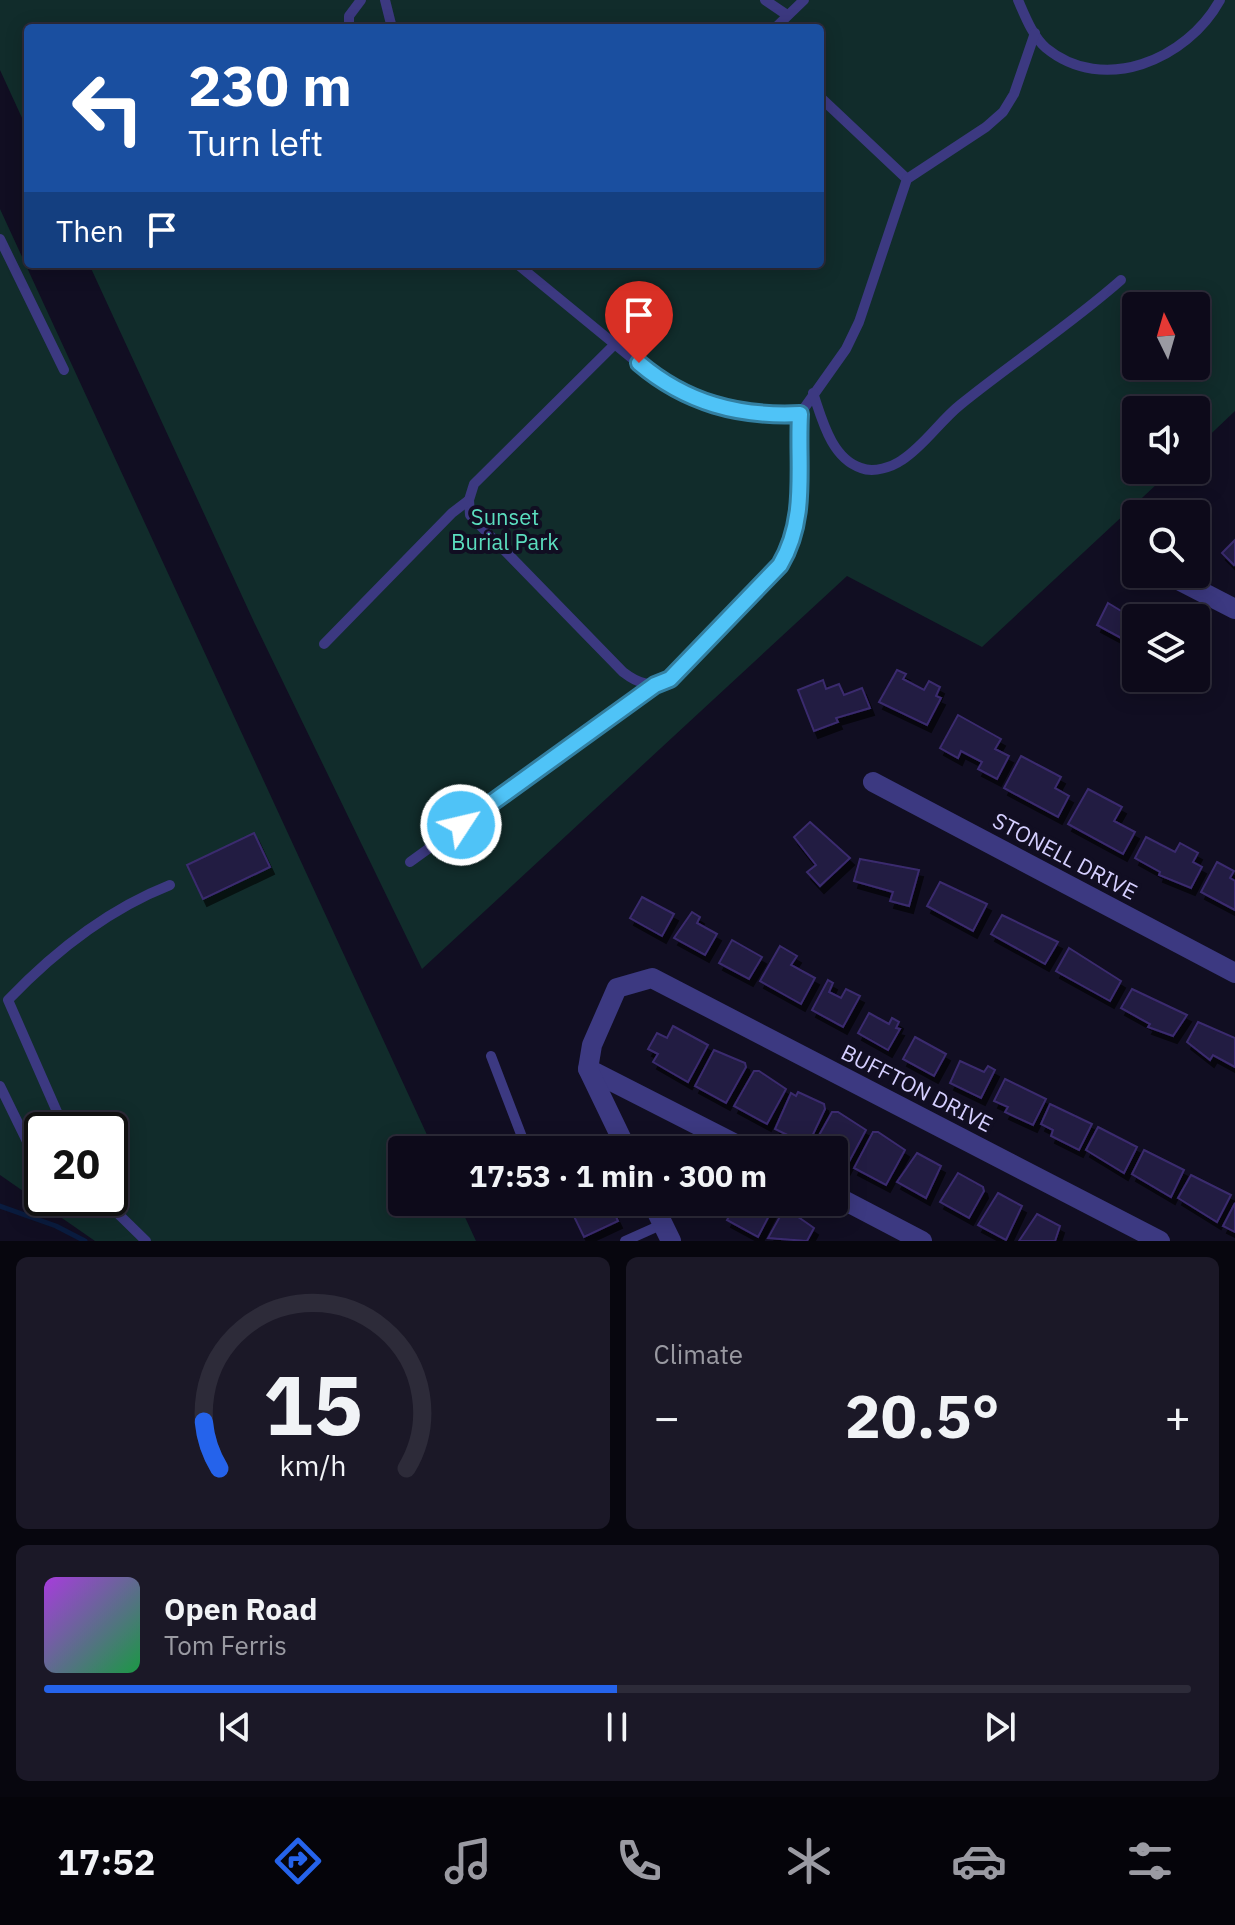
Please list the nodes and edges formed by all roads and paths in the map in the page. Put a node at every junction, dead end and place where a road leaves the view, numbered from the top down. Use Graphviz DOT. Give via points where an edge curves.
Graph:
graph roads {
  1 [pos="361,0"];
  2 [pos="385,0"];
  3 [pos="765,0"];
  4 [pos="804,0"];
  5 [pos="1018,0"];
  6 [pos="1220,0"];
  7 [pos="787,15"];
  8 [pos="349,24"];
  9 [pos="391,24"];
  10 [pos="779,24"];
  11 [pos="1035,33"];
  12 [pos="824,101"];
  13 [pos="907,179"];
  14 [pos="0,239"];
  15 [pos="522,268"];
  16 [pos="1121,280"];
  17 [pos="616,343"];
  18 [pos="64,370"];
  19 [pos="813,393"];
  20 [pos="800,414"];
  21 [pos="469,500"];
  22 [pos="1194,588"];
  23 [pos="1235,609"];
  24 [pos="324,644"];
  25 [pos="655,685"];
  26 [pos="873,782"];
  27 [pos="410,862"];
  28 [pos="170,885"];
  29 [pos="1235,973"];
  30 [pos="4,1002"];
  31 [pos="491,1056"];
  32 [pos="588,1069"];
  33 [pos="0,1086"];
  34 [pos="56,1112"];
  35 [pos="24,1135"];
  36 [pos="522,1136"];
  37 [pos="620,1136"];
  38 [pos="720,1136"];
  39 [pos="848,1202"];
  40 [pos="120,1216"];
  41 [pos="667,1232"];
  42 [pos="146,1241"];
  43 [pos="625,1241"];
  44 [pos="922,1241"];
  45 [pos="1160,1241"];
  1 -- 8 [label="lane"];
  2 -- 9 [label="lane"];
  3 -- 7 [label="lane"];
  4 -- 7 [label="lane"];
  5 -- 11 [label="lane"];
  6 -- 11 [label="lane" via="1186,40 1115,71 1092,72 1066,62 1043,46"];
  7 -- 10 [label="lane"];
  11 -- 13 [label="lane" via="1003,112"];
  12 -- 13 [label="lane"];
  13 -- 19 [label="lane" via="859,322"];
  14 -- 18 [label="lane"];
  15 -- 17 [label="lane"];
  16 -- 19 [label="lane" via="887,467 862,469 848,460 834,445"];
  17 -- 20 [label="lane" via="662,383 690,398 768,416"];
  17 -- 21 [label="lane" via="474,484"];
  19 -- 20 [label="lane"];
  20 -- 25 [label="lane" via="799,519 792,545 780,565 681,668"];
  21 -- 24 [label="lane"];
  21 -- 25 [label="lane" via="478,526 623,672 637,683"];
  22 -- 23 [label="street"];
  25 -- 27 [label="lane"];
  26 -- 29 [label="street, STONELL DRIVE"];
  28 -- 30 [label="lane" via="139,898 62,950"];
  30 -- 34 [label="lane"];
  31 -- 36 [label="lane"];
  32 -- 37 [label="street"];
  32 -- 38 [label="street"];
  32 -- 45 [label="street, BUFFTON DRIVE" via="592,1045 617,988 652,978"];
  33 -- 35 [label="lane"];
  39 -- 44 [label="street"];
  40 -- 42 [label="lane"];
  41 -- 43 [label="lane"];
}
